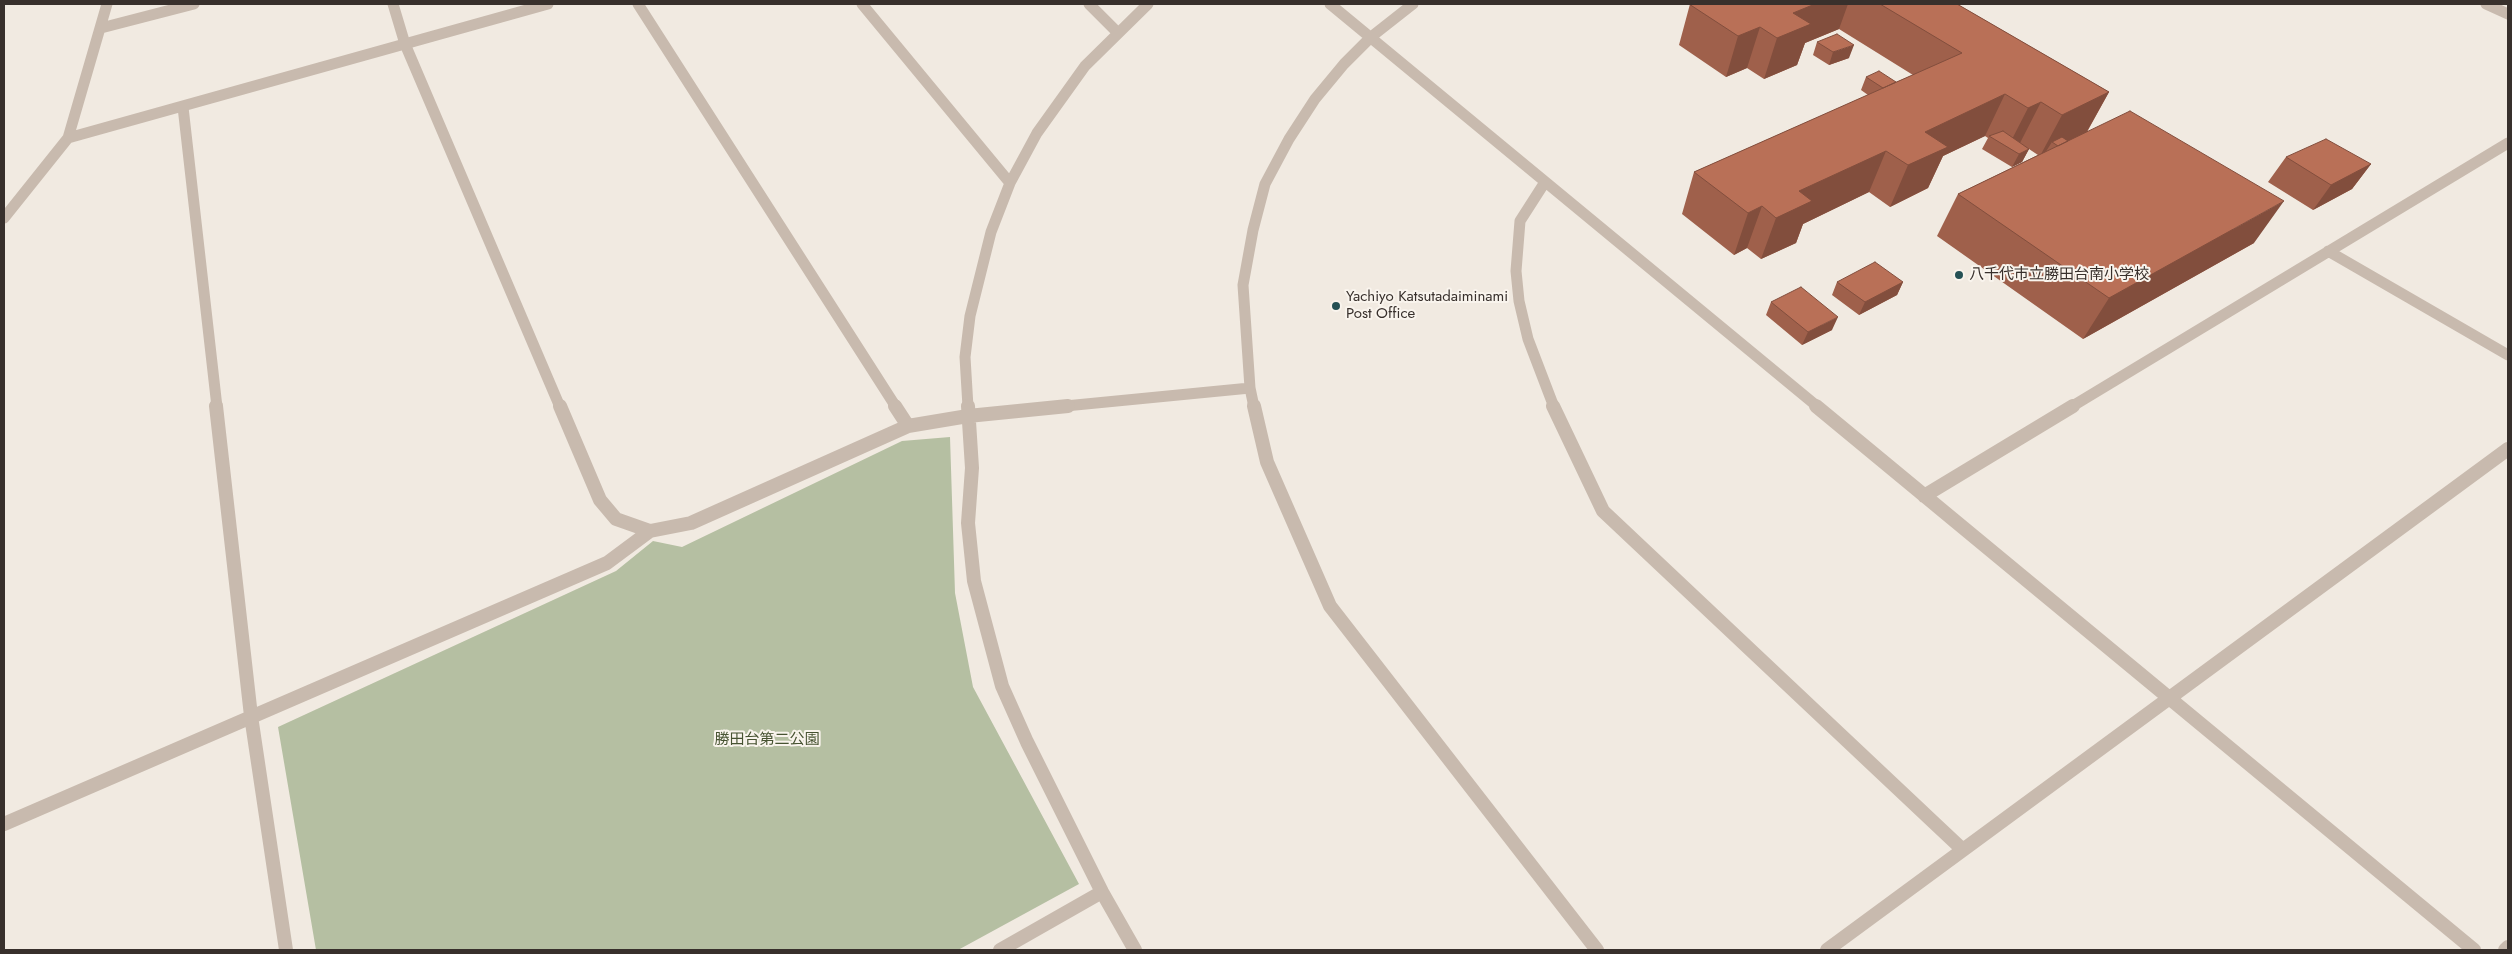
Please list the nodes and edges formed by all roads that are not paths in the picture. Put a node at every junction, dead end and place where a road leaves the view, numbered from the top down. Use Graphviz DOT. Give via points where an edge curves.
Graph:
graph roads {
  1 [pos="107,4"];
  2 [pos="194,4"];
  3 [pos="392,4"];
  4 [pos="548,4"];
  5 [pos="638,4"];
  6 [pos="862,4"];
  7 [pos="1089,4"];
  8 [pos="1148,4"];
  9 [pos="1330,4"];
  10 [pos="1413,4"];
  11 [pos="2486,4"];
  12 [pos="2508,14"];
  13 [pos="101,28"];
  14 [pos="1118,33"];
  15 [pos="1371,37"];
  16 [pos="405,44"];
  17 [pos="183,107"];
  18 [pos="68,138"];
  19 [pos="2508,143"];
  20 [pos="1544,182"];
  21 [pos="1010,183"];
  22 [pos="4,218"];
  23 [pos="2328,251"];
  24 [pos="2508,355"];
  25 [pos="1250,388"];
  26 [pos="968,416"];
  27 [pos="908,426"];
  28 [pos="2508,449"];
  29 [pos="1924,496"];
  30 [pos="650,532"];
  31 [pos="2168,699"];
  32 [pos="251,716"];
  33 [pos="4,824"];
  34 [pos="1964,850"];
  35 [pos="1102,892"];
  36 [pos="2508,947"];
  37 [pos="286,950"];
  38 [pos="1000,950"];
  39 [pos="1135,950"];
  40 [pos="1597,950"];
  41 [pos="1827,950"];
  42 [pos="2474,950"];
  43 [pos="2505,950"];
  1 -- 13 [label="street"];
  2 -- 13 [label="street"];
  3 -- 16 [label="street"];
  4 -- 16 [label="street"];
  5 -- 27 [label="street"];
  6 -- 21 [label="street"];
  7 -- 14 [label="street"];
  8 -- 14 [label="street"];
  9 -- 15 [label="street"];
  10 -- 15 [label="street"];
  11 -- 12 [label="street"];
  13 -- 18 [label="street"];
  14 -- 21 [label="street" via="1085,66 1061,98"];
  15 -- 20 [label="street"];
  15 -- 25 [label="street" via="1315,99 1265,184 1243,286"];
  16 -- 17 [label="street"];
  16 -- 30 [label="street" via="600,500 616,520"];
  17 -- 18 [label="street"];
  17 -- 32 [label="street"];
  18 -- 22 [label="street"];
  19 -- 23 [label="street"];
  20 -- 29 [label="street"];
  20 -- 34 [label="street" via="1520,221 1516,271 1519,301 1528,339 1556,413 1603,511"];
  21 -- 26 [label="street" via="991,232 970,316 966,358"];
  23 -- 24 [label="street"];
  23 -- 29 [label="street"];
  25 -- 26 [label="street"];
  25 -- 40 [label="street" via="1268,462 1330,606"];
  26 -- 27 [label="street"];
  26 -- 35 [label="street" via="972,468 968,523 974,581 1002,686"];
  27 -- 30 [label="street" via="691,523"];
  28 -- 31 [label="street"];
  29 -- 31 [label="street"];
  30 -- 32 [label="street" via="607,563"];
  31 -- 34 [label="street"];
  31 -- 42 [label="street"];
  32 -- 33 [label="street"];
  32 -- 37 [label="street"];
  34 -- 41 [label="street"];
  35 -- 38 [label="street"];
  35 -- 39 [label="street"];
  36 -- 43 [label="street"];
}
